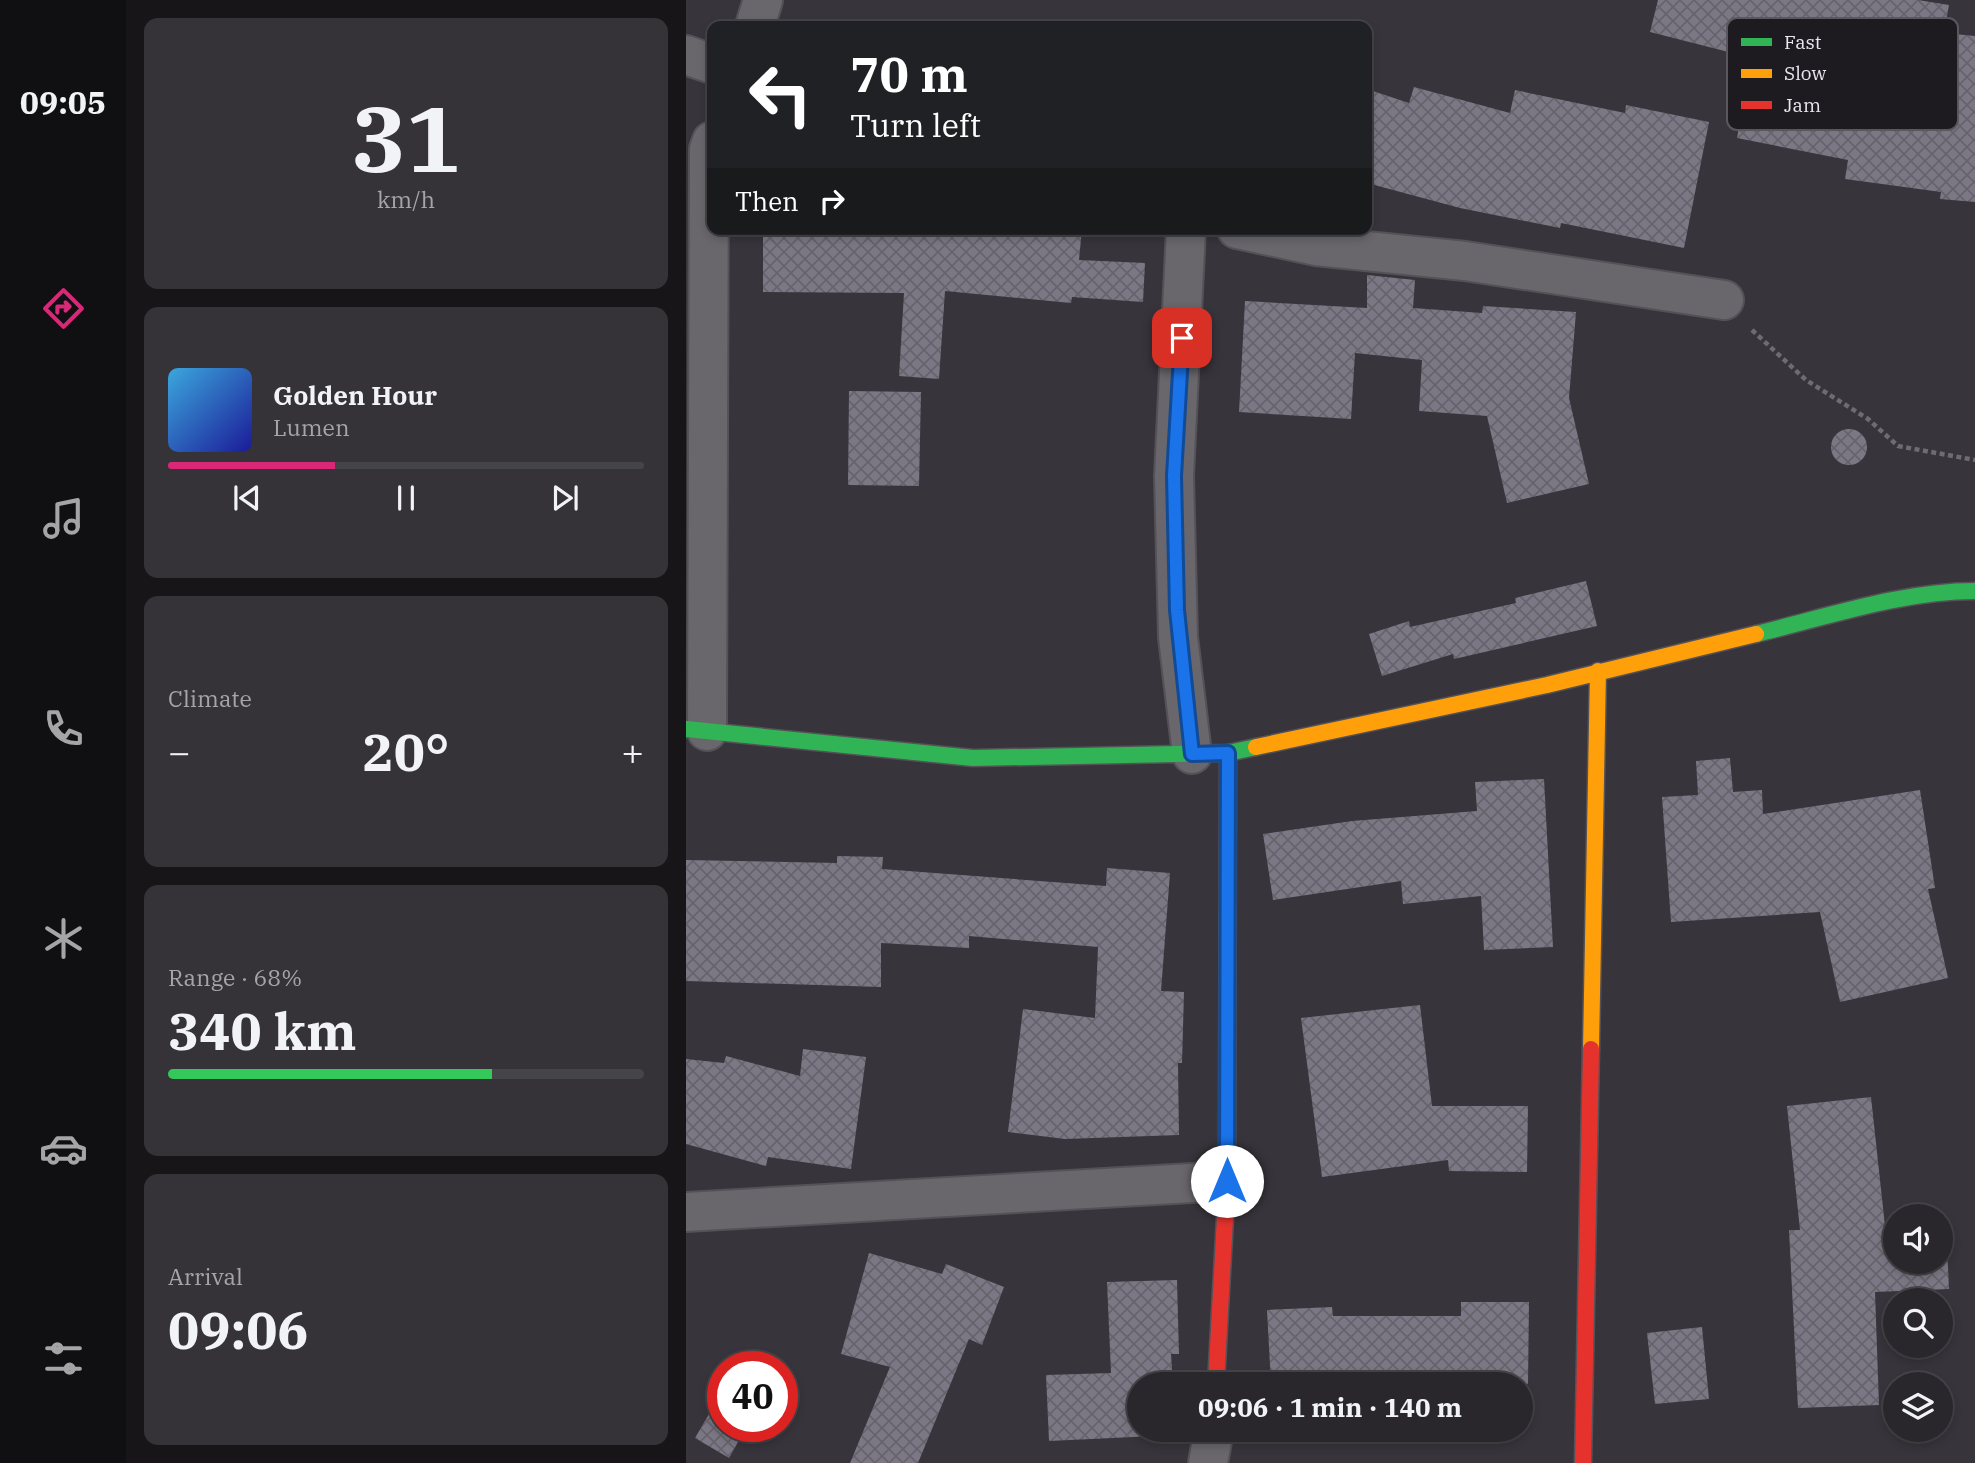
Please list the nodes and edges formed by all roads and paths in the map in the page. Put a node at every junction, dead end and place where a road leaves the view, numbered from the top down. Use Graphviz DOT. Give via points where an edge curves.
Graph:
graph roads {
  1 [pos="763,0"];
  2 [pos="757,21"];
  3 [pos="686,55"];
  4 [pos="707,62"];
  5 [pos="707,235"];
  6 [pos="1186,235"];
  7 [pos="1265,235"];
  8 [pos="1724,300"];
  9 [pos="1975,460"];
  10 [pos="1975,591"];
  11 [pos="1598,671"];
  12 [pos="696,730"];
  13 [pos="1210,754"];
  14 [pos="1227,1181"];
  15 [pos="686,1212"];
  16 [pos="1217,1372"];
  17 [pos="1212,1442"];
  18 [pos="1208,1463"];
  19 [pos="1583,1463"];
  1 -- 2 [label="street"];
  3 -- 4 [label="street"];
  5 -- 12 [label="street"];
  6 -- 13 [label="street" via="1174,476 1178,637"];
  7 -- 8 [label="street" via="1316,246 1465,261"];
  8 -- 9 [label="path" via="1806,380 1868,419 1898,446"];
  10 -- 11 [label="street" via="1884,603"];
  11 -- 13 [label="street"];
  11 -- 19 [label="street"];
  12 -- 13 [label="street" via="973,758"];
  13 -- 14 [label="street"];
  14 -- 15 [label="street"];
  14 -- 16 [label="street"];
  17 -- 18 [label="street"];
}
